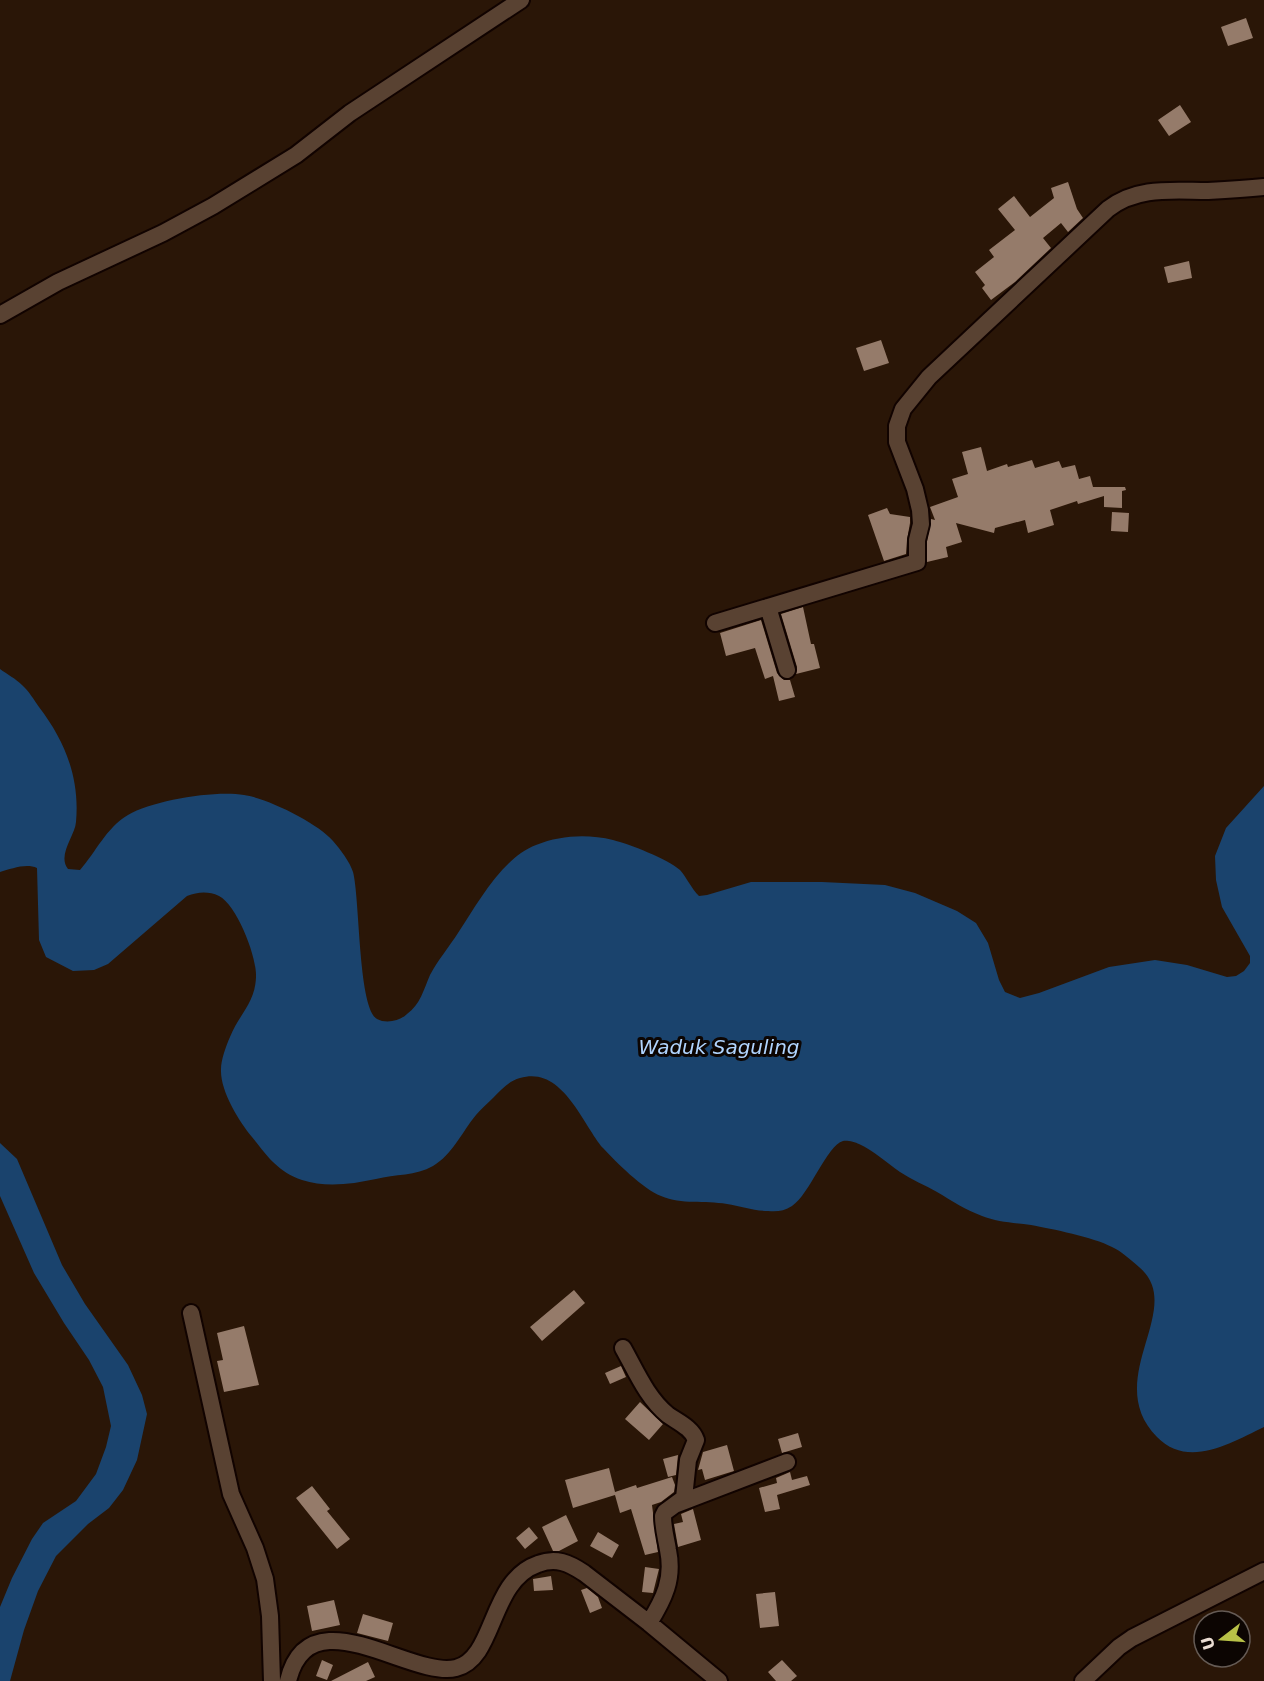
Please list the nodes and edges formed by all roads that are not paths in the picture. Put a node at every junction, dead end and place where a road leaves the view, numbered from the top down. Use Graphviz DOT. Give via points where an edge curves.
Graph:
graph roads {
  1 [pos="521,0"];
  2 [pos="1264,187"];
  3 [pos="0,315"];
  4 [pos="768,607"];
  5 [pos="715,623"];
  6 [pos="787,670"];
  7 [pos="191,1313"];
  8 [pos="622,1348"];
  9 [pos="787,1462"];
  10 [pos="677,1504"];
  11 [pos="1264,1571"];
  12 [pos="649,1623"];
  13 [pos="272,1681"];
  14 [pos="288,1681"];
  15 [pos="719,1681"];
  16 [pos="1083,1681"];
  1 -- 3 [label="street" via="350,113 296,155 213,206"];
  2 -- 4 [label="street" via="1138,194 1117,202 1095,220 929,377 903,409 896,432 920,510 917,562"];
  4 -- 5 [label="street"];
  4 -- 6 [label="street"];
  7 -- 13 [label="street" via="231,1494 265,1579"];
  8 -- 10 [label="street" via="652,1398 696,1438 688,1460 685,1496"];
  9 -- 10 [label="street"];
  10 -- 12 [label="street" via="663,1516 670,1563 667,1587"];
  11 -- 16 [label="street" via="1132,1638"];
  12 -- 14 [label="street" via="573,1566 555,1560 524,1571 511,1583 481,1646 462,1666 435,1667 340,1641 316,1645 305,1652 294,1664"];
  12 -- 15 [label="street"];
}
